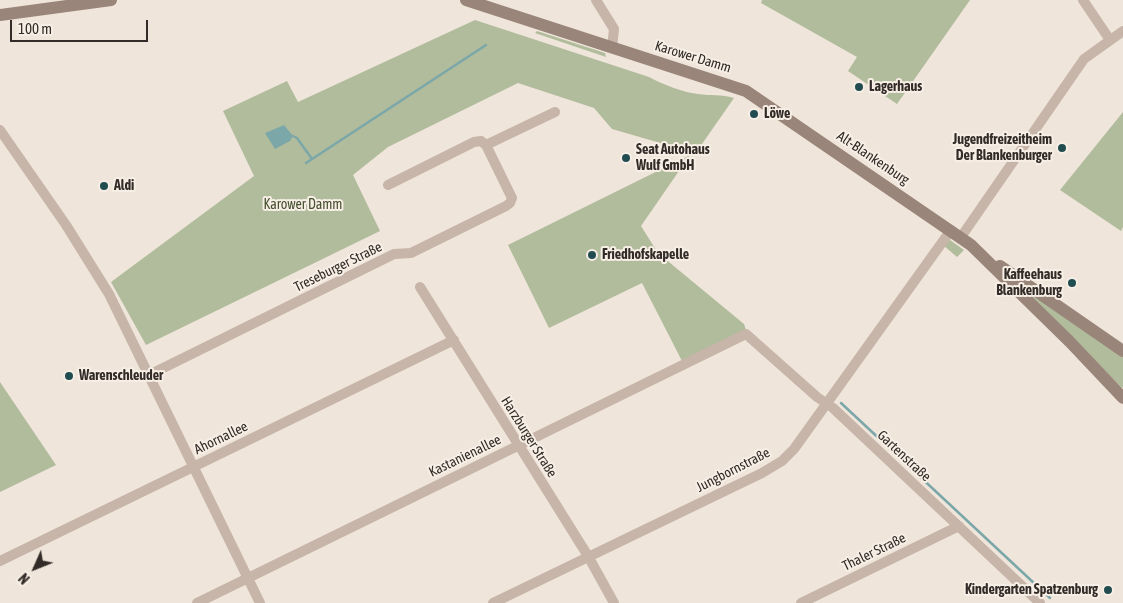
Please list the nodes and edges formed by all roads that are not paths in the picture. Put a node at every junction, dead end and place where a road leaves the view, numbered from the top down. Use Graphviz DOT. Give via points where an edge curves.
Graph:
graph roads {
  1 [pos="111,0"];
  2 [pos="466,0"];
  3 [pos="596,0"];
  4 [pos="1083,0"];
  5 [pos="0,15"];
  6 [pos="1123,31"];
  7 [pos="1110,40"];
  8 [pos="612,48"];
  9 [pos="740,88"];
  10 [pos="555,112"];
  11 [pos="0,130"];
  12 [pos="486,145"];
  13 [pos="388,185"];
  14 [pos="956,233"];
  15 [pos="984,258"];
  16 [pos="420,287"];
  17 [pos="746,334"];
  18 [pos="454,340"];
  19 [pos="1123,351"];
  20 [pos="149,375"];
  21 [pos="1123,398"];
  22 [pos="827,404"];
  23 [pos="518,445"];
  24 [pos="194,466"];
  25 [pos="959,526"];
  26 [pos="588,556"];
  27 [pos="0,560"];
  28 [pos="248,578"];
  29 [pos="197,603"];
  30 [pos="260,603"];
  31 [pos="493,603"];
  32 [pos="614,603"];
  33 [pos="801,603"];
  34 [pos="1040,603"];
  1 -- 5 [label="main road"];
  2 -- 8 [label="main road, Karower Damm"];
  3 -- 8 [label="street" via="614,29"];
  4 -- 7 [label="street"];
  6 -- 7 [label="street, Jungbornstraße"];
  7 -- 14 [label="street, Jungbornstraße" via="1084,59"];
  8 -- 9 [label="main road, Karower Damm"];
  9 -- 14 [label="main road, Alt-Blankenburg"];
  10 -- 12 [label="street"];
  11 -- 20 [label="street" via="104,286"];
  12 -- 13 [label="street" via="474,142"];
  12 -- 20 [label="street, Treseburger Straße" via="512,198 506,206 411,253 394,254"];
  14 -- 15 [label="main road, Alt-Blankenburg"];
  14 -- 22 [label="street, Jungbornstraße"];
  15 -- 19 [label="main road, Alt-Blankenburg" via="998,264"];
  15 -- 21 [label="main road, Alt-Blankenburg"];
  16 -- 18 [label="street, Harzburger Straße"];
  17 -- 22 [label="street, Gartenstraße"];
  17 -- 23 [label="street, Kastanienallee"];
  18 -- 23 [label="street, Harzburger Straße"];
  18 -- 24 [label="street, Ahornallee"];
  20 -- 24 [label="street"];
  22 -- 25 [label="street, Gartenstraße"];
  22 -- 26 [label="street, Jungbornstraße" via="794,449 762,473"];
  23 -- 26 [label="street, Harzburger Straße"];
  23 -- 28 [label="street, Kastanienallee"];
  24 -- 27 [label="street, Ahornallee"];
  24 -- 28 [label="street"];
  25 -- 33 [label="street, Thaler Straße"];
  25 -- 34 [label="street, Gartenstraße"];
  26 -- 31 [label="street, Jungbornstraße"];
  26 -- 32 [label="street, Harzburger Straße"];
  28 -- 29 [label="street, Kastanienallee"];
  28 -- 30 [label="street"];
}
